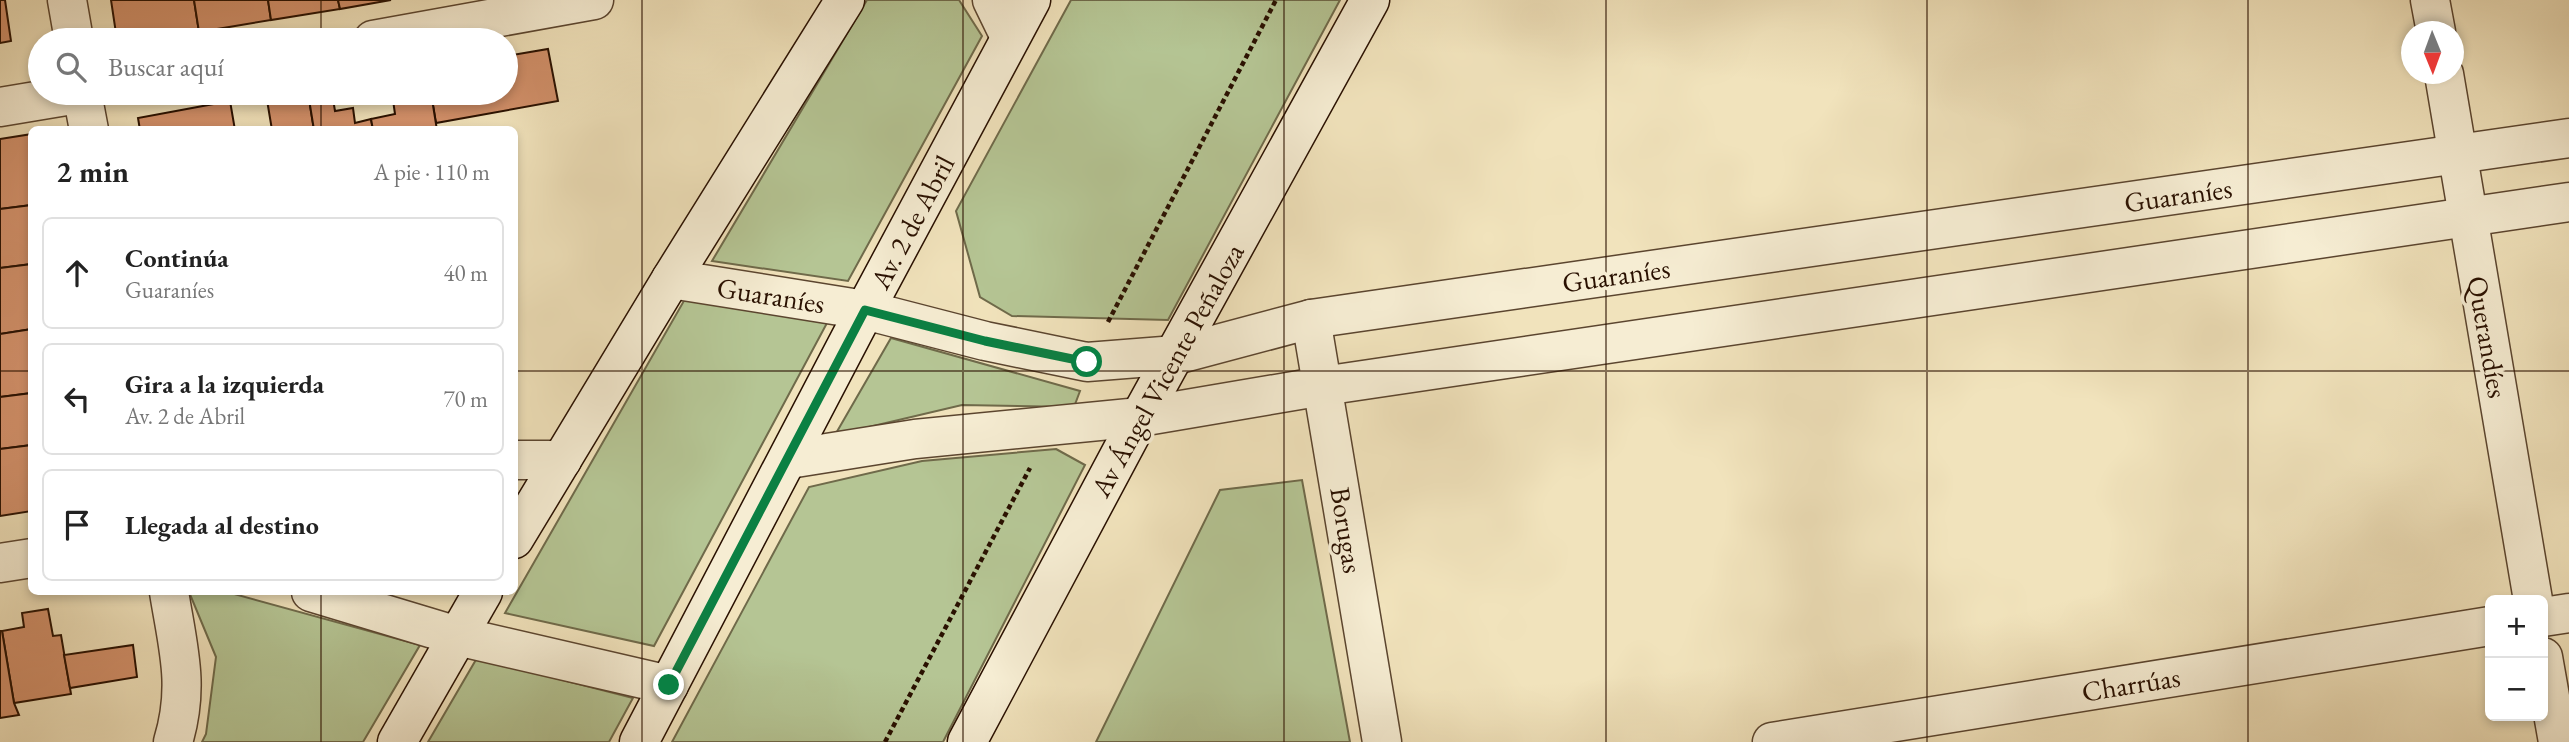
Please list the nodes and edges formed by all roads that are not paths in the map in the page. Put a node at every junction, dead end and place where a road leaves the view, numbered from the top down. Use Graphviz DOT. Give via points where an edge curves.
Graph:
graph roads {
  1 [pos="67,0"];
  2 [pos="593,0"];
  3 [pos="845,0"];
  4 [pos="992,0"];
  5 [pos="1031,0"];
  6 [pos="1370,0"];
  7 [pos="2430,0"];
  8 [pos="2434,21"];
  9 [pos="72,28"];
  10 [pos="439,28"];
  11 [pos="1010,37"];
  12 [pos="2446,84"];
  13 [pos="28,102"];
  14 [pos="85,105"];
  15 [pos="0,107"];
  16 [pos="88,126"];
  17 [pos="2569,138"];
  18 [pos="2459,154"];
  19 [pos="2569,202"];
  20 [pos="2468,217"];
  21 [pos="671,279"];
  22 [pos="865,310"];
  23 [pos="1311,319"];
  24 [pos="1176,355"];
  25 [pos="1324,386"];
  26 [pos="1140,417"];
  27 [pos="789,459"];
  28 [pos="518,460"];
  29 [pos="562,460"];
  30 [pos="518,532"];
  31 [pos="28,558"];
  32 [pos="0,562"];
  33 [pos="169,595"];
  34 [pos="321,595"];
  35 [pos="481,595"];
  36 [pos="2532,595"];
  37 [pos="2569,613"];
  38 [pos="2548,616"];
  39 [pos="2485,627"];
  40 [pos="457,636"];
  41 [pos="2543,658"];
  42 [pos="669,685"];
  43 [pos="173,742"];
  44 [pos="397,742"];
  45 [pos="639,742"];
  46 [pos="967,742"];
  47 [pos="1382,742"];
  48 [pos="1772,742"];
  49 [pos="2558,742"];
  1 -- 9 [label="street"];
  2 -- 10 [label="street"];
  3 -- 21 [label="street"];
  4 -- 11 [label="street"];
  5 -- 11 [label="street, Av. 2 de Abril"];
  6 -- 24 [label="street, Av Ángel Vicente Peñaloza"];
  7 -- 8 [label="street"];
  11 -- 22 [label="street, Av. 2 de Abril"];
  12 -- 18 [label="street, Querandíes"];
  13 -- 15 [label="street"];
  14 -- 16 [label="street"];
  17 -- 18 [label="street, Guaraníes"];
  18 -- 20 [label="street, Querandíes"];
  18 -- 23 [label="street, Guaraníes"];
  19 -- 20 [label="street"];
  20 -- 25 [label="street"];
  20 -- 36 [label="street, Querandíes"];
  21 -- 22 [label="street, Guaraníes"];
  21 -- 29 [label="street"];
  22 -- 24 [label="street, Guaraníes" via="1087,362"];
  22 -- 27 [label="street, Av. 2 de Abril"];
  23 -- 24 [label="street, Guaraníes"];
  23 -- 25 [label="street, Borugas"];
  24 -- 26 [label="street, Av Ángel Vicente Peñaloza"];
  25 -- 26 [label="street"];
  25 -- 47 [label="street, Borugas"];
  26 -- 27 [label="street" via="915,439"];
  26 -- 46 [label="street, Av Ángel Vicente Peñaloza"];
  27 -- 42 [label="street, Av. 2 de Abril"];
  28 -- 29 [label="street"];
  29 -- 30 [label="street"];
  31 -- 32 [label="street"];
  33 -- 43 [label="street" via="183,677 181,714"];
  34 -- 40 [label="street"];
  35 -- 40 [label="street"];
  37 -- 38 [label="street"];
  39 -- 48 [label="street, Charrúas"];
  40 -- 42 [label="street"];
  40 -- 44 [label="street"];
  41 -- 49 [label="street"];
  42 -- 45 [label="street, Av. 2 de Abril"];
}
